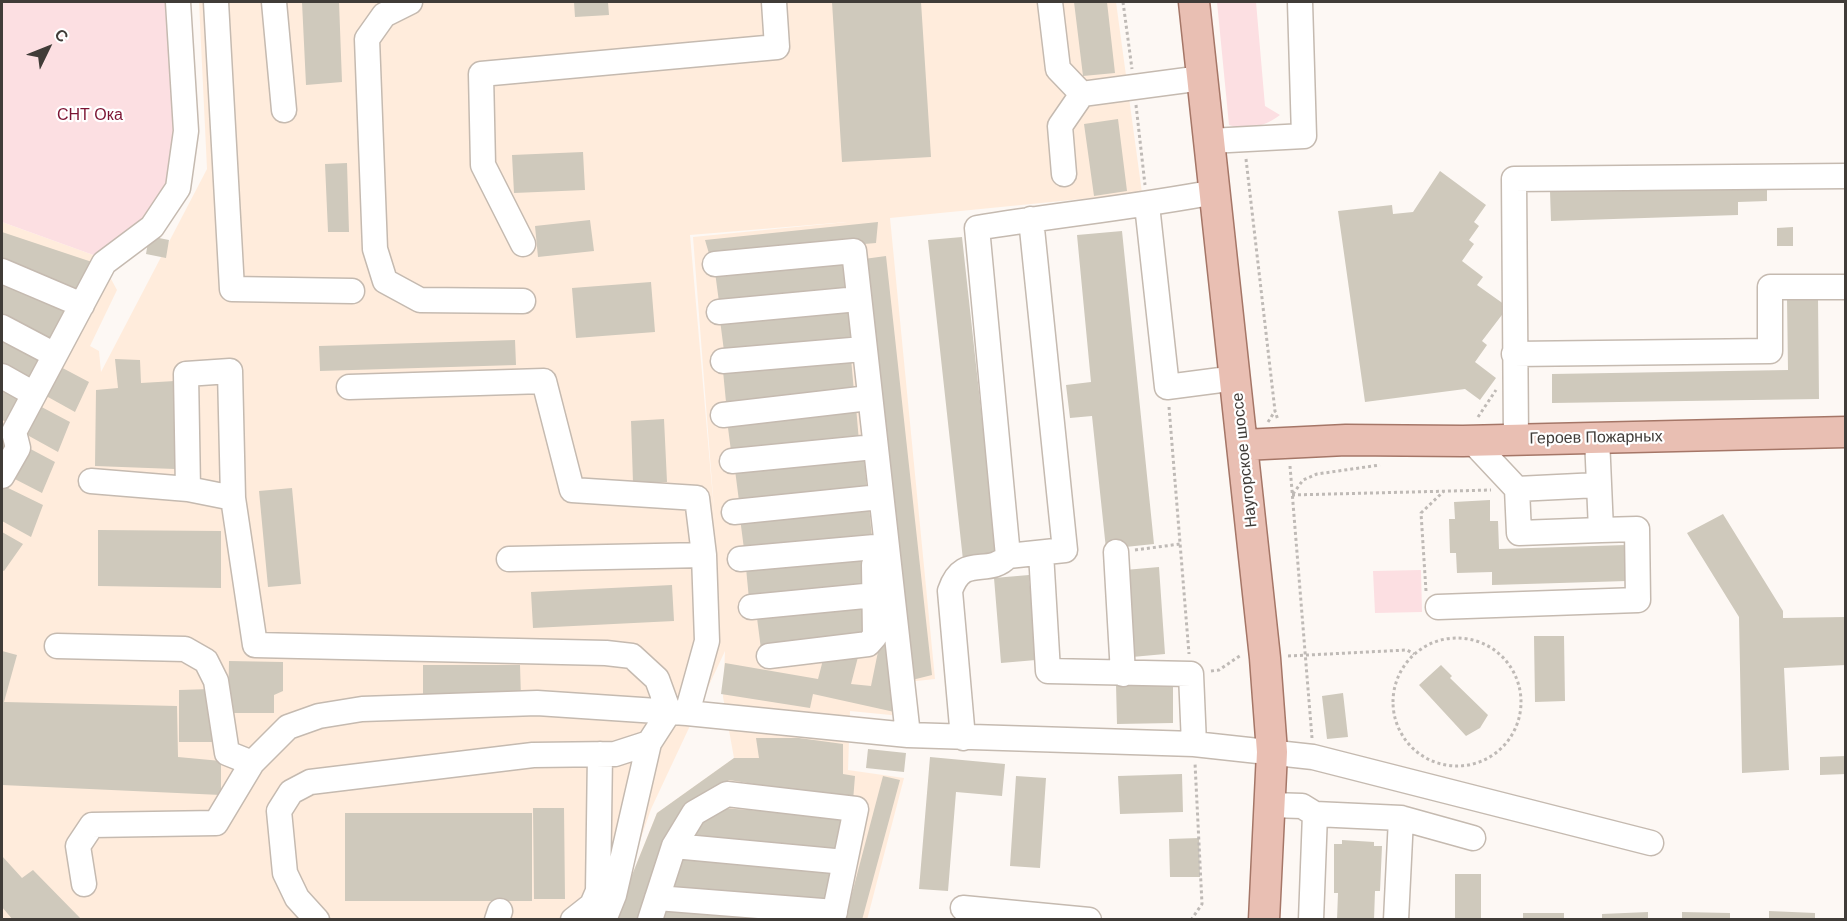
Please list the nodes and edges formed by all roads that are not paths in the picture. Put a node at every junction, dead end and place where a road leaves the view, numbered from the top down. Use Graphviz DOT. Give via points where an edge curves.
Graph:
graph roads {
  1 [pos="178,2"];
  2 [pos="216,2"];
  3 [pos="274,2"];
  4 [pos="410,2"];
  5 [pos="774,2"];
  6 [pos="1050,2"];
  7 [pos="1194,2"];
  8 [pos="1300,2"];
  9 [pos="1202,78"];
  10 [pos="1082,94"];
  11 [pos="284,110"];
  12 [pos="1210,141"];
  13 [pos="1064,174"];
  14 [pos="1845,176"];
  15 [pos="1215,192"];
  16 [pos="1147,205"];
  17 [pos="1031,219"];
  18 [pos="524,244"];
  19 [pos="714,264"];
  20 [pos="2,271"];
  21 [pos="1845,287"];
  22 [pos="352,291"];
  23 [pos="858,299"];
  24 [pos="523,301"];
  25 [pos="82,305"];
  26 [pos="719,312"];
  27 [pos="2,327"];
  28 [pos="863,349"];
  29 [pos="1514,354"];
  30 [pos="55,355"];
  31 [pos="723,361"];
  32 [pos="2,376"];
  33 [pos="1236,378"];
  34 [pos="349,387"];
  35 [pos="34,394"];
  36 [pos="869,398"];
  37 [pos="723,415"];
  38 [pos="8,429"];
  39 [pos="1845,432"];
  40 [pos="1597,438"];
  41 [pos="1471,440"];
  42 [pos="1516,440"];
  43 [pos="1243,445"];
  44 [pos="874,447"];
  45 [pos="732,461"];
  46 [pos="2,477"];
  47 [pos="90,481"];
  48 [pos="1598,485"];
  49 [pos="188,489"];
  50 [pos="1517,489"];
  51 [pos="880,497"];
  52 [pos="233,498"];
  53 [pos="734,512"];
  54 [pos="1601,530"];
  55 [pos="886,546"];
  56 [pos="1116,552"];
  57 [pos="1041,553"];
  58 [pos="704,555"];
  59 [pos="1008,556"];
  60 [pos="509,559"];
  61 [pos="740,559"];
  62 [pos="875,595"];
  63 [pos="1438,606"];
  64 [pos="751,607"];
  65 [pos="57,646"];
  66 [pos="768,656"];
  67 [pos="1123,674"];
  68 [pos="678,712"];
  69 [pos="908,735"];
  70 [pos="963,738"];
  71 [pos="649,743"];
  72 [pos="1194,744"];
  73 [pos="1272,752"];
  74 [pos="600,754"];
  75 [pos="252,763"];
  76 [pos="1271,805"];
  77 [pos="1316,814"];
  78 [pos="1401,818"];
  79 [pos="1473,838"];
  80 [pos="1651,843"];
  81 [pos="674,846"];
  82 [pos="845,862"];
  83 [pos="84,884"];
  84 [pos="963,908"];
  85 [pos="653,909"];
  86 [pos="834,916"];
  87 [pos="317,920"];
  88 [pos="573,920"];
  89 [pos="604,920"];
  90 [pos="1089,920"];
  91 [pos="1264,920"];
  92 [pos="1311,920"];
  93 [pos="1396,920"];
  1 -- 25 [label="lane" via="186,131 178,188 152,227 104,263"];
  2 -- 22 [label="lane" via="232,289"];
  3 -- 11 [label="lane"];
  4 -- 24 [label="lane" via="384,15 368,39 375,249 385,280 420,300"];
  5 -- 18 [label="lane" via="777,47 481,74 483,165"];
  6 -- 10 [label="lane" via="1058,69"];
  7 -- 9 [label="main road, Наугорское шоссе"];
  8 -- 12 [label="lane" via="1304,136"];
  9 -- 10 [label="lane"];
  9 -- 12 [label="main road, Наугорское шоссе"];
  10 -- 13 [label="lane" via="1060,126"];
  12 -- 15 [label="main road, Наугорское шоссе"];
  14 -- 29 [label="lane" via="1514,179"];
  15 -- 16 [label="lane"];
  15 -- 33 [label="main road, Наугорское шоссе"];
  16 -- 17 [label="lane"];
  16 -- 33 [label="lane" via="1167,387"];
  17 -- 57 [label="lane" via="1065,550"];
  17 -- 59 [label="lane" via="977,228"];
  19 -- 23 [label="lane" via="854,251"];
  20 -- 25 [label="lane"];
  21 -- 29 [label="lane" via="1770,287 1770,351"];
  23 -- 26 [label="lane"];
  23 -- 28 [label="lane"];
  25 -- 30 [label="lane"];
  27 -- 30 [label="lane"];
  28 -- 31 [label="lane"];
  28 -- 36 [label="lane"];
  29 -- 42 [label="lane"];
  30 -- 35 [label="lane"];
  32 -- 35 [label="lane"];
  33 -- 43 [label="main road, Наугорское шоссе"];
  34 -- 58 [label="lane" via="544,381 572,490 697,498"];
  35 -- 38 [label="lane"];
  36 -- 37 [label="lane"];
  36 -- 44 [label="lane"];
  38 -- 46 [label="lane" via="18,448"];
  39 -- 40 [label="main road, Героев Пожарных"];
  40 -- 42 [label="main road, Героев Пожарных"];
  40 -- 48 [label="lane"];
  41 -- 42 [label="main road, Героев Пожарных"];
  41 -- 43 [label="main road, Героев Пожарных"];
  41 -- 50 [label="lane"];
  43 -- 73 [label="main road, Наугорское шоссе" via="1252,650"];
  44 -- 45 [label="lane"];
  44 -- 51 [label="lane"];
  47 -- 49 [label="lane"];
  48 -- 50 [label="lane"];
  48 -- 54 [label="lane"];
  49 -- 52 [label="lane"];
  49 -- 52 [label="lane" via="186,374 230,372"];
  50 -- 54 [label="lane" via="1519,533"];
  51 -- 53 [label="lane"];
  51 -- 55 [label="lane"];
  52 -- 68 [label="lane" via="255,645 632,656 657,679"];
  54 -- 63 [label="lane" via="1636,529 1638,600"];
  55 -- 61 [label="lane"];
  55 -- 62 [label="lane" via="874,564"];
  55 -- 69 [label="lane"];
  56 -- 67 [label="lane"];
  57 -- 59 [label="lane"];
  57 -- 67 [label="lane" via="1048,671"];
  58 -- 60 [label="lane"];
  58 -- 68 [label="lane" via="707,641"];
  59 -- 70 [label="lane" via="1001,563 966,568 955,576 950,591"];
  62 -- 64 [label="lane"];
  62 -- 66 [label="lane" via="874,636 868,644"];
  65 -- 75 [label="lane" via="185,649 206,661 216,681 227,753"];
  67 -- 72 [label="lane" via="1191,674"];
  68 -- 69 [label="lane"];
  68 -- 71 [label="lane"];
  68 -- 75 [label="lane" via="537,703 362,709 319,716 288,727"];
  69 -- 70 [label="lane"];
  70 -- 72 [label="lane"];
  71 -- 74 [label="lane" via="615,754"];
  71 -- 89 [label="lane" via="614,895"];
  72 -- 73 [label="lane"];
  73 -- 76 [label="main road, Наугорское шоссе"];
  73 -- 80 [label="lane" via="1313,757"];
  74 -- 87 [label="lane" via="533,755 310,782 291,792 279,811 285,873 297,898"];
  74 -- 88 [label="lane" via="598,891 592,905"];
  75 -- 83 [label="lane" via="216,823 92,825 78,846"];
  76 -- 77 [label="lane" via="1302,806"];
  76 -- 91 [label="main road, Наугорское шоссе"];
  77 -- 78 [label="lane"];
  77 -- 92 [label="lane"];
  78 -- 79 [label="lane"];
  78 -- 93 [label="lane"];
  81 -- 82 [label="lane"];
  81 -- 82 [label="lane" via="694,813 727,794 856,809"];
  81 -- 85 [label="lane"];
  82 -- 86 [label="lane"];
  84 -- 90 [label="lane"];
  85 -- 86 [label="lane"];
}
